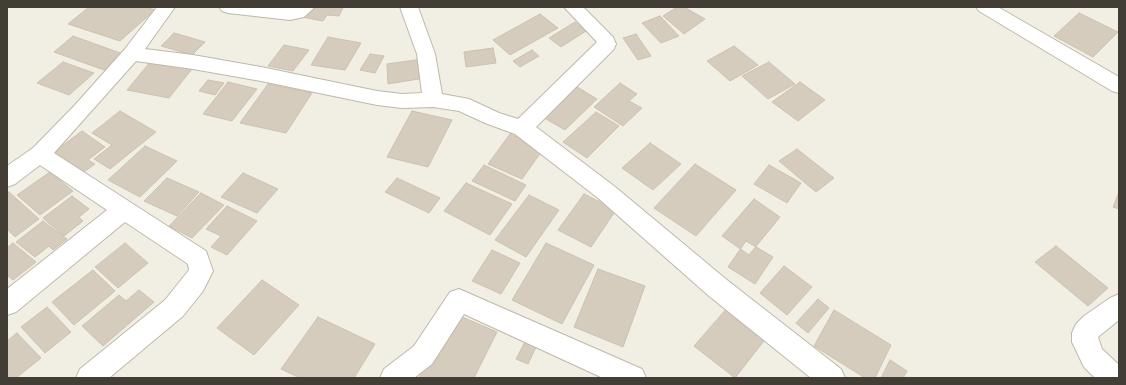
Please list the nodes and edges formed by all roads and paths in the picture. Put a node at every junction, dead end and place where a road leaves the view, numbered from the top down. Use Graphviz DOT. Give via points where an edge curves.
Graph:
graph roads {
  1 [pos="166,7"];
  2 [pos="228,7"];
  3 [pos="306,7"];
  4 [pos="409,7"];
  5 [pos="573,7"];
  6 [pos="985,7"];
  7 [pos="132,54"];
  8 [pos="1119,86"];
  9 [pos="433,100"];
  10 [pos="522,128"];
  11 [pos="40,154"];
  12 [pos="7,178"];
  13 [pos="124,209"];
  14 [pos="7,304"];
  15 [pos="1119,306"];
  16 [pos="90,378"];
  17 [pos="393,378"];
  18 [pos="632,378"];
  19 [pos="832,378"];
  20 [pos="1113,378"];
  1 -- 7 [label="street"];
  2 -- 3 [label="street" via="290,14 298,13"];
  4 -- 9 [label="street" via="426,54"];
  5 -- 10 [label="street" via="607,40 607,44"];
  6 -- 8 [label="street"];
  7 -- 9 [label="street" via="193,62 377,98 402,101"];
  7 -- 11 [label="street"];
  9 -- 10 [label="street" via="462,104"];
  10 -- 19 [label="street" via="606,192 718,288"];
  11 -- 12 [label="street"];
  11 -- 13 [label="street"];
  13 -- 14 [label="street"];
  13 -- 16 [label="street" via="198,258 201,270 174,308"];
  15 -- 20 [label="street" via="1093,324 1085,333 1085,342 1093,358"];
  17 -- 18 [label="street" via="423,355 459,300"];
}
